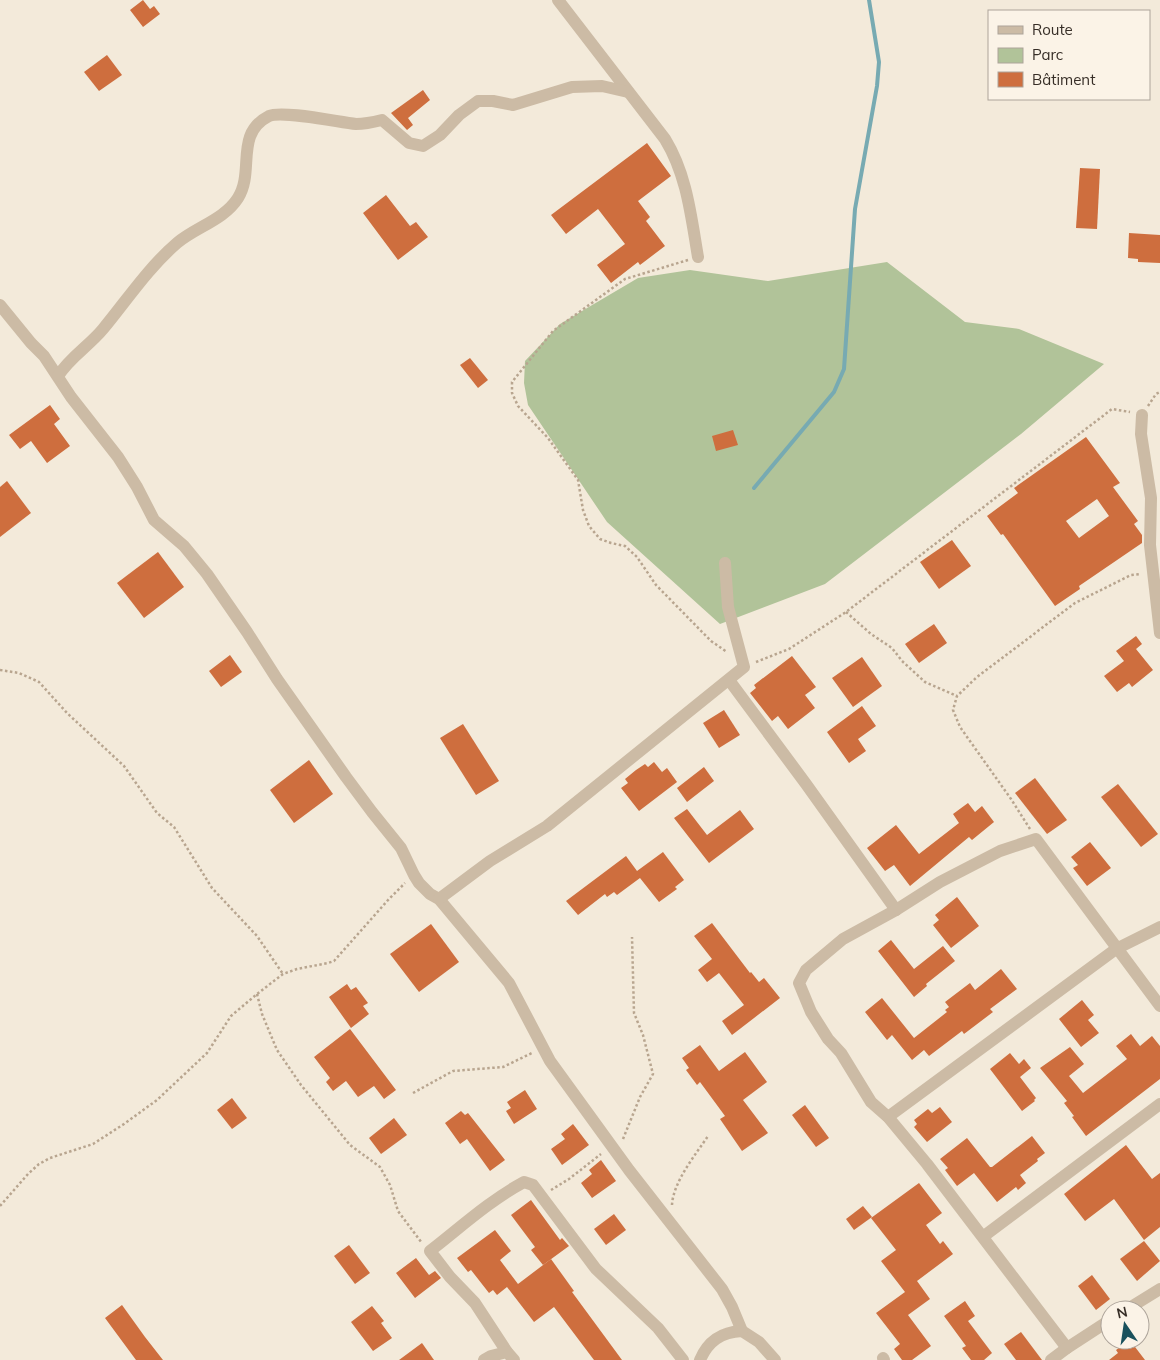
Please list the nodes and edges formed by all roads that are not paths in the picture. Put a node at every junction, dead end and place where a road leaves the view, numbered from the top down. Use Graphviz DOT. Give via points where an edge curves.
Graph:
graph roads {
  1 [pos="558,0"];
  2 [pos="628,92"];
  3 [pos="698,257"];
  4 [pos="0,305"];
  5 [pos="58,376"];
  6 [pos="1142,415"];
  7 [pos="725,564"];
  8 [pos="1160,633"];
  9 [pos="729,680"];
  10 [pos="439,899"];
  11 [pos="896,910"];
  12 [pos="1160,927"];
  13 [pos="1116,949"];
  14 [pos="1160,1006"];
  15 [pos="1160,1104"];
  16 [pos="888,1117"];
  17 [pos="984,1236"];
  18 [pos="1160,1288"];
  19 [pos="1141,1300"];
  20 [pos="1100,1327"];
  21 [pos="742,1331"];
  22 [pos="1067,1348"];
  23 [pos="510,1356"];
  24 [pos="484,1360"];
  25 [pos="683,1360"];
  26 [pos="700,1360"];
  27 [pos="775,1360"];
  28 [pos="1051,1360"];
  1 -- 2 [label="street"];
  2 -- 3 [label="street" via="673,154 687,193"];
  2 -- 5 [label="street" via="602,86 572,87 513,105 478,101 423,146 409,143 382,120 359,124 271,115 250,134 238,198 218,217 166,252 101,331 65,364"];
  4 -- 5 [label="street"];
  5 -- 10 [label="street" via="118,457 154,520 184,546 207,574 351,784 401,848 414,875 430,894"];
  6 -- 8 [label="street" via="1141,434 1151,498 1150,545"];
  7 -- 9 [label="street" via="728,607 744,667"];
  9 -- 10 [label="street" via="547,826 490,860"];
  9 -- 11 [label="street"];
  10 -- 21 [label="street" via="509,984 542,1048 628,1170 722,1289"];
  11 -- 13 [label="street" via="1000,851 1036,838"];
  11 -- 16 [label="street" via="843,939 806,970 800,983 811,1012 828,1039 841,1053 871,1102"];
  12 -- 13 [label="street"];
  13 -- 14 [label="street"];
  13 -- 16 [label="street"];
  15 -- 17 [label="street"];
  16 -- 17 [label="street"];
  17 -- 22 [label="street"];
  18 -- 19 [label="street"];
  20 -- 22 [label="street"];
  21 -- 26 [label="street" via="718,1337 705,1349"];
  21 -- 27 [label="street" via="759,1342"];
  22 -- 28 [label="street"];
  23 -- 24 [label="street" via="491,1356"];
  23 -- 25 [label="street" via="475,1303 430,1252 480,1209 524,1182 533,1185 596,1269 658,1328"];
}
